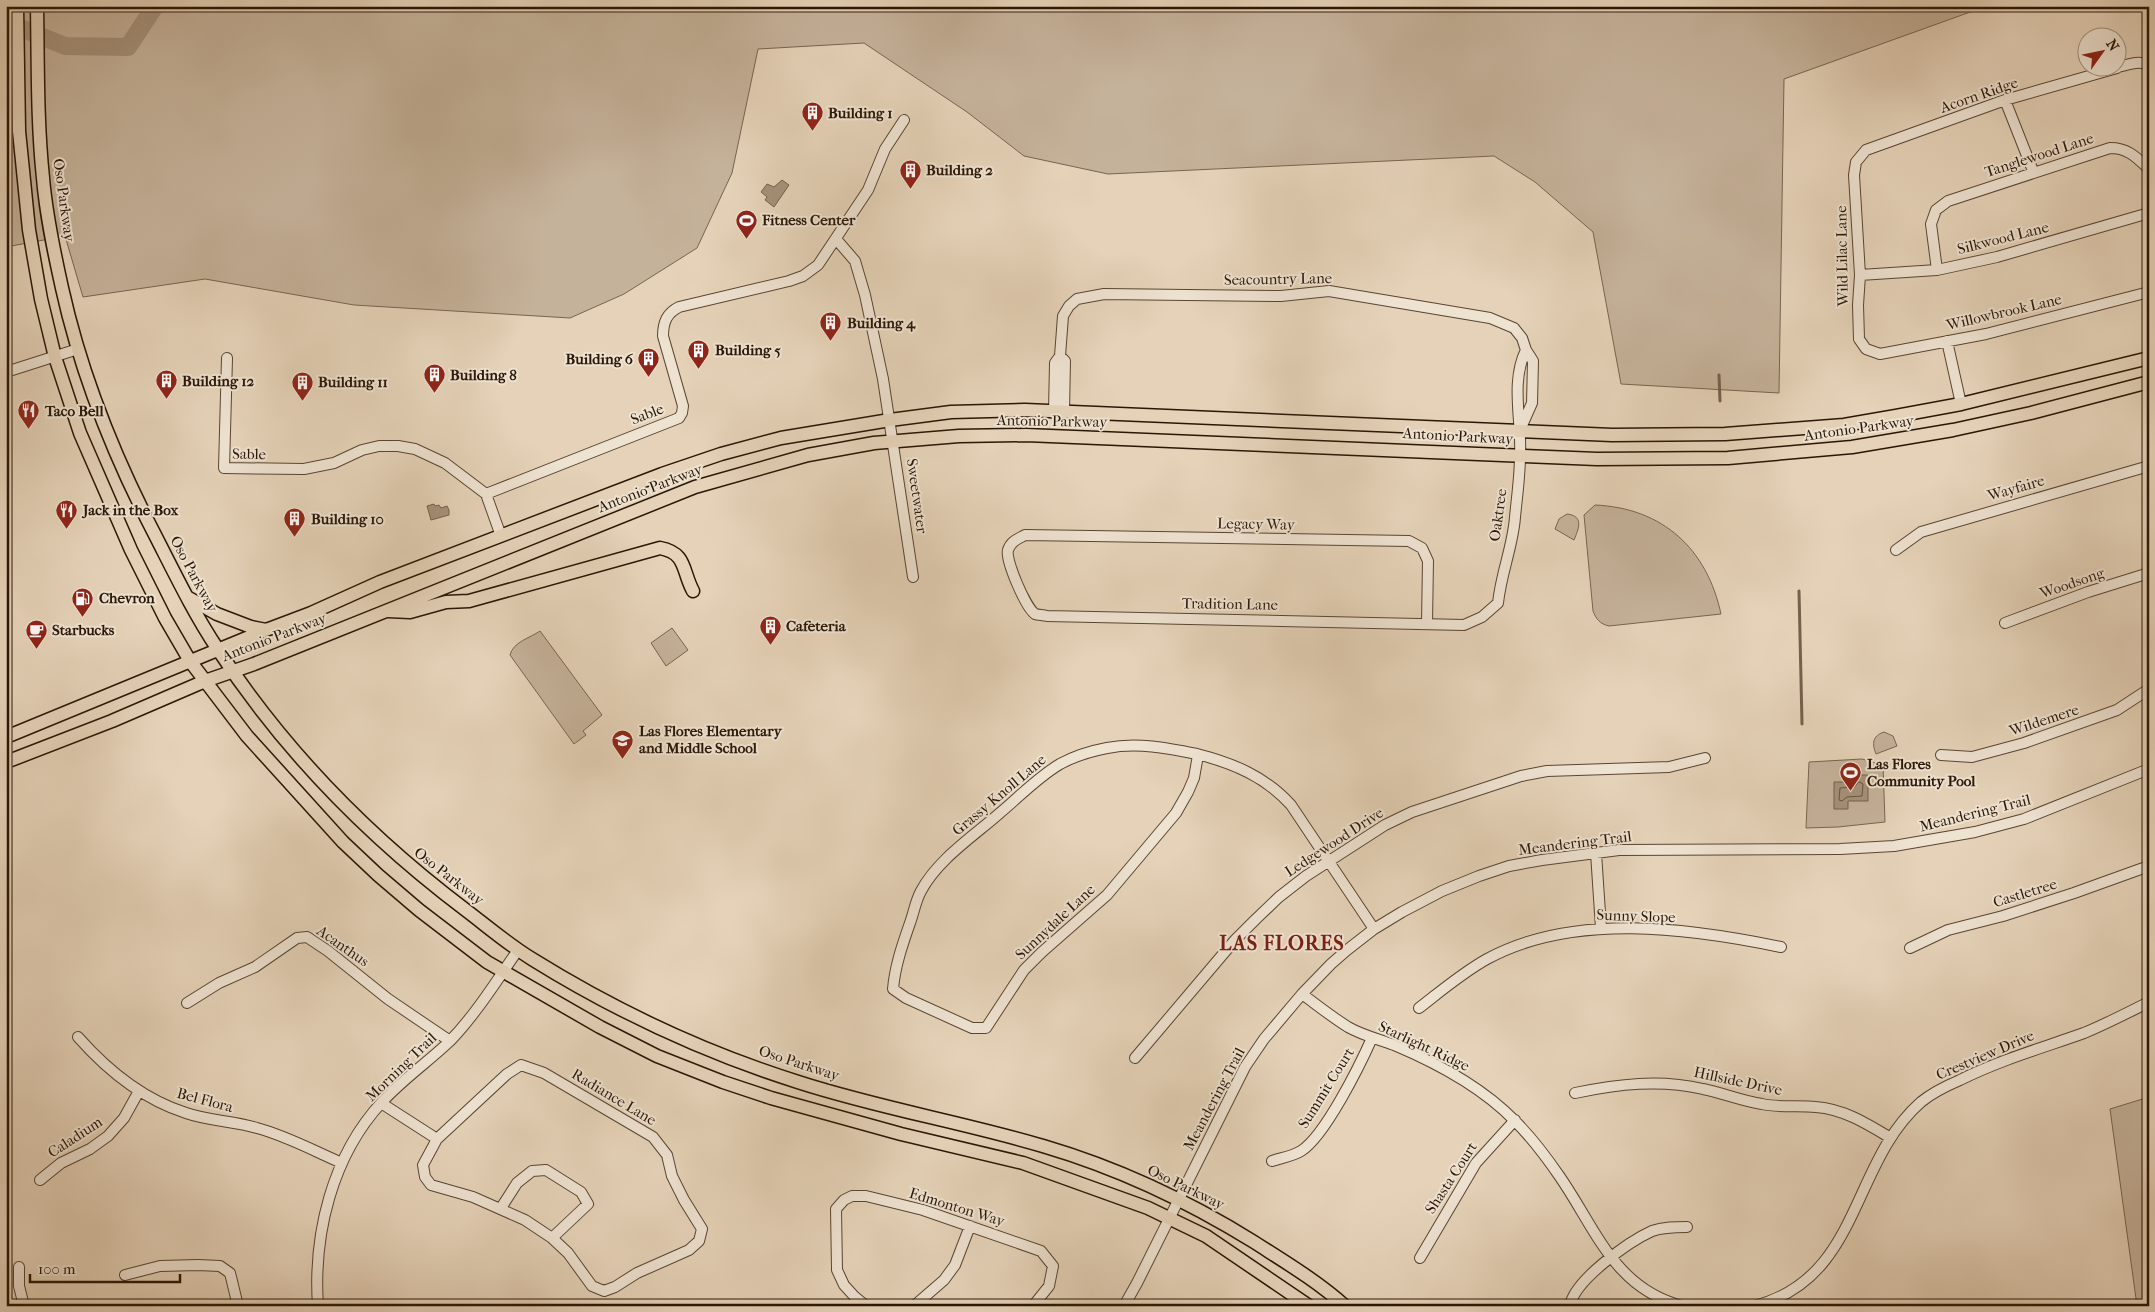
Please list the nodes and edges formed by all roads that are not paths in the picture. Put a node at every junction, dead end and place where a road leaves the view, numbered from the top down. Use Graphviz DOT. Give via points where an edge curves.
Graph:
graph roads {
  1 [pos="17,6"];
  2 [pos="37,6"];
  3 [pos="2128,64"];
  4 [pos="2149,65"];
  5 [pos="2080,78"];
  6 [pos="2005,100"];
  7 [pos="904,120"];
  8 [pos="1856,162"];
  9 [pos="2149,169"];
  10 [pos="2033,171"];
  11 [pos="2149,214"];
  12 [pos="836,239"];
  13 [pos="1937,270"];
  14 [pos="1860,275"];
  15 [pos="2149,292"];
  16 [pos="1947,342"];
  17 [pos="78,349"];
  18 [pos="1866,349"];
  19 [pos="55,357"];
  20 [pos="227,358"];
  21 [pos="2149,358"];
  22 [pos="6,372"];
  23 [pos="2149,382"];
  24 [pos="1961,404"];
  25 [pos="1059,411"];
  26 [pos="890,420"];
  27 [pos="1520,431"];
  28 [pos="893,440"];
  29 [pos="1520,456"];
  30 [pos="2149,466"];
  31 [pos="486,494"];
  32 [pos="501,536"];
  33 [pos="1014,541"];
  34 [pos="1896,550"];
  35 [pos="2149,573"];
  36 [pos="913,577"];
  37 [pos="693,591"];
  38 [pos="187,597"];
  39 [pos="1498,603"];
  40 [pos="386,610"];
  41 [pos="1428,623"];
  42 [pos="2005,624"];
  43 [pos="266,630"];
  44 [pos="219,651"];
  45 [pos="190,661"];
  46 [pos="234,672"];
  47 [pos="205,681"];
  48 [pos="2149,690"];
  49 [pos="7,740"];
  50 [pos="1198,755"];
  51 [pos="1941,755"];
  52 [pos="1705,758"];
  53 [pos="6,762"];
  54 [pos="2149,770"];
  55 [pos="1596,853"];
  56 [pos="1330,860"];
  57 [pos="2149,866"];
  58 [pos="1601,928"];
  59 [pos="1374,929"];
  60 [pos="1781,947"];
  61 [pos="1910,948"];
  62 [pos="518,950"];
  63 [pos="503,972"];
  64 [pos="893,990"];
  65 [pos="1302,994"];
  66 [pos="187,1002"];
  67 [pos="2149,1002"];
  68 [pos="1419,1008"];
  69 [pos="78,1037"];
  70 [pos="1372,1038"];
  71 [pos="450,1041"];
  72 [pos="1135,1058"];
  73 [pos="139,1091"];
  74 [pos="1575,1093"];
  75 [pos="381,1104"];
  76 [pos="1515,1120"];
  77 [pos="1889,1137"];
  78 [pos="437,1139"];
  79 [pos="1272,1161"];
  80 [pos="342,1164"];
  81 [pos="40,1180"];
  82 [pos="1179,1199"];
  83 [pos="501,1208"];
  84 [pos="1170,1217"];
  85 [pos="970,1226"];
  86 [pos="1687,1227"];
  87 [pos="552,1238"];
  88 [pos="1420,1258"];
  89 [pos="1611,1258"];
  90 [pos="19,1267"];
  91 [pos="125,1275"];
  92 [pos="24,1306"];
  93 [pos="238,1306"];
  94 [pos="318,1306"];
  95 [pos="866,1306"];
  96 [pos="914,1306"];
  97 [pos="1033,1306"];
  98 [pos="1124,1306"];
  99 [pos="1308,1306"];
  100 [pos="1345,1306"];
  101 [pos="1570,1306"];
  102 [pos="1682,1306"];
  103 [pos="1754,1306"];
  1 -- 19 [label="main road" via="19,131 29,230"];
  2 -- 17 [label="main road, Oso Parkway" via="43,182 62,290"];
  3 -- 4 [label="street, Acorn Ridge" via="2144,62"];
  5 -- 6 [label="street, Acorn Ridge"];
  6 -- 8 [label="street, Acorn Ridge" via="1866,150"];
  6 -- 10 [label="street"];
  7 -- 12 [label="street, Sable" via="885,149 868,190"];
  8 -- 14 [label="street, Wild Lilac Lane"];
  9 -- 10 [label="street, Tanglewood Lane" via="2131,152 2110,148"];
  10 -- 13 [label="street, Tanglewood Lane" via="1948,201 1936,210 1931,224"];
  11 -- 13 [label="street, Silkwood Lane" via="1997,257"];
  12 -- 26 [label="street" via="855,261 865,294"];
  12 -- 31 [label="street, Sable" via="818,265 803,276 672,311 663,326 663,336 683,406 679,418"];
  13 -- 14 [label="street, Silkwood Lane"];
  14 -- 18 [label="street, Wild Lilac Lane" via="1859,339"];
  15 -- 16 [label="street, Willowbrook Lane"];
  16 -- 18 [label="street, Willowbrook Lane" via="1880,354"];
  16 -- 24 [label="street"];
  17 -- 19 [label="street"];
  17 -- 38 [label="main road, Oso Parkway" via="90,391 125,476"];
  19 -- 22 [label="street"];
  19 -- 45 [label="main road" via="80,433 120,526"];
  20 -- 31 [label="street, Sable" via="224,468 312,468 334,463 362,450 398,446 415,449 444,463"];
  21 -- 24 [label="main road, Antonio Parkway"];
  23 -- 29 [label="main road, Antonio Parkway" via="2032,413 1846,448 1728,458"];
  24 -- 27 [label="main road, Antonio Parkway" via="1844,425 1725,434 1612,435"];
  25 -- 26 [label="main road, Antonio Parkway" via="951,412"];
  25 -- 27 [label="main road, Antonio Parkway"];
  25 -- 27 [label="street, Seacountry Lane" via="1065,361 1060,356 1063,316 1077,299 1104,294 1281,296 1329,291 1490,318 1514,328 1533,361 1532,402"];
  26 -- 28 [label="street, Sweetwater"];
  26 -- 32 [label="main road, Antonio Parkway" via="781,438 721,454"];
  27 -- 29 [label="street, Oaktree"];
  28 -- 29 [label="main road, Antonio Parkway" via="1026,435"];
  28 -- 36 [label="street, Sweetwater"];
  28 -- 40 [label="main road, Antonio Parkway" via="808,455 695,487"];
  29 -- 39 [label="street, Oaktree" via="1515,519"];
  30 -- 34 [label="street, Wayfaire" via="1921,532"];
  31 -- 32 [label="street"];
  32 -- 43 [label="main road, Antonio Parkway"];
  33 -- 41 [label="street, Tradition Lane" via="1008,551 1009,562 1028,606 1036,614"];
  33 -- 41 [label="street, Legacy Way" via="1026,535 1409,541 1422,548 1428,561"];
  35 -- 42 [label="street, Woodsong"];
  37 -- 40 [label="main road" via="683,563 670,550 660,548 469,601 446,602 410,612"];
  38 -- 43 [label="main road" via="218,614"];
  38 -- 44 [label="main road, Oso Parkway"];
  39 -- 41 [label="street, Tradition Lane" via="1482,616 1464,624"];
  40 -- 46 [label="main road, Antonio Parkway"];
  43 -- 44 [label="main road, Antonio Parkway"];
  44 -- 45 [label="main road, Antonio Parkway"];
  44 -- 46 [label="main road, Oso Parkway"];
  45 -- 47 [label="main road"];
  45 -- 49 [label="main road, Antonio Parkway"];
  46 -- 47 [label="main road, Antonio Parkway"];
  46 -- 62 [label="main road, Oso Parkway" via="300,757 371,832 419,875"];
  47 -- 53 [label="main road, Antonio Parkway"];
  47 -- 63 [label="main road" via="247,736 343,842 419,910"];
  48 -- 51 [label="street, Wildemere" via="2117,710 2024,744 1972,757"];
  50 -- 56 [label="street, Grassy Knoll Lane" via="1243,769 1274,787 1292,805"];
  50 -- 64 [label="street, Grassy Knoll Lane" via="1152,746 1107,748 1061,764 1043,776 930,876 916,902 895,968"];
  50 -- 64 [label="street, Sunnydale Lane" via="1194,778 1176,813 1107,895 1024,970 986,1028 972,1028"];
  52 -- 56 [label="street, Ledgewood Drive" via="1669,767 1547,771 1521,776 1412,812"];
  54 -- 55 [label="street, Meandering Trail" via="2024,819 1975,832 1894,846"];
  55 -- 58 [label="street"];
  55 -- 59 [label="street, Meandering Trail" via="1509,866 1479,876 1442,891"];
  56 -- 59 [label="street, Grassy Knoll Lane"];
  56 -- 72 [label="street, Ledgewood Drive" via="1279,897 1234,940"];
  57 -- 61 [label="street, Castletree" via="2003,916 1948,930"];
  58 -- 60 [label="street, Sunny Slope" via="1714,935"];
  58 -- 68 [label="street, Sunny Slope" via="1526,943 1488,958 1457,977"];
  59 -- 65 [label="street, Meandering Trail" via="1331,964"];
  62 -- 63 [label="street, Morning Trail"];
  62 -- 82 [label="main road, Oso Parkway" via="642,1018 745,1063 797,1082 1047,1147 1113,1170"];
  63 -- 71 [label="street, Morning Trail"];
  63 -- 84 [label="main road" via="649,1052 723,1082 891,1132 1023,1163"];
  65 -- 70 [label="street, Starlight Ridge" via="1349,1027"];
  65 -- 82 [label="street, Meandering Trail" via="1245,1067"];
  66 -- 71 [label="street, Acanthus" via="255,967 297,938 307,937"];
  67 -- 77 [label="street, Crestview Drive" via="2114,1020 2003,1060 1942,1088 1922,1101"];
  69 -- 73 [label="street, Bel Flora" via="102,1063"];
  70 -- 76 [label="street, Starlight Ridge" via="1441,1067 1477,1088"];
  70 -- 79 [label="street, Summit Court" via="1360,1066 1318,1134 1301,1151"];
  71 -- 75 [label="street, Morning Trail"];
  73 -- 80 [label="street, Bel Flora" via="186,1114 256,1127 283,1136"];
  73 -- 81 [label="street, Caladium" via="124,1118 108,1136 90,1149 61,1162"];
  74 -- 77 [label="street, Hillside Drive" via="1612,1085 1679,1085 1765,1105 1834,1109"];
  75 -- 78 [label="street"];
  75 -- 80 [label="street, Morning Trail"];
  76 -- 88 [label="street, Shasta Court" via="1476,1164"];
  76 -- 89 [label="street, Starlight Ridge" via="1560,1178"];
  77 -- 103 [label="street, Crestview Drive" via="1847,1226 1828,1258 1792,1291"];
  78 -- 83 [label="street, Radiance Lane" via="423,1165 431,1185"];
  78 -- 87 [label="street, Radiance Lane" via="507,1074 522,1065 544,1073 652,1137 667,1155 672,1176 702,1229 699,1241 689,1250 604,1291 592,1286 568,1252"];
  80 -- 94 [label="street, Morning Trail" via="322,1223 317,1262"];
  82 -- 84 [label="street, Meandering Trail"];
  82 -- 100 [label="main road, Oso Parkway" via="1294,1266"];
  83 -- 87 [label="street, Radiance Lane"];
  83 -- 87 [label="street" via="517,1184 532,1171 546,1170 581,1192 588,1204"];
  84 -- 98 [label="street, Meandering Trail"];
  84 -- 99 [label="main road" via="1232,1252"];
  85 -- 95 [label="street, Edmonton Way" via="866,1196 852,1196 844,1200 836,1209 837,1270 844,1285"];
  85 -- 96 [label="street" via="955,1265 944,1280"];
  85 -- 97 [label="street, Edmonton Way" via="1041,1251 1053,1266 1049,1286"];
  86 -- 89 [label="street" via="1653,1231"];
  89 -- 101 [label="street" via="1582,1284"];
  89 -- 102 [label="street" via="1649,1292"];
  90 -- 92 [label="street"];
  91 -- 93 [label="street" via="160,1266 220,1266 230,1273"];
}
